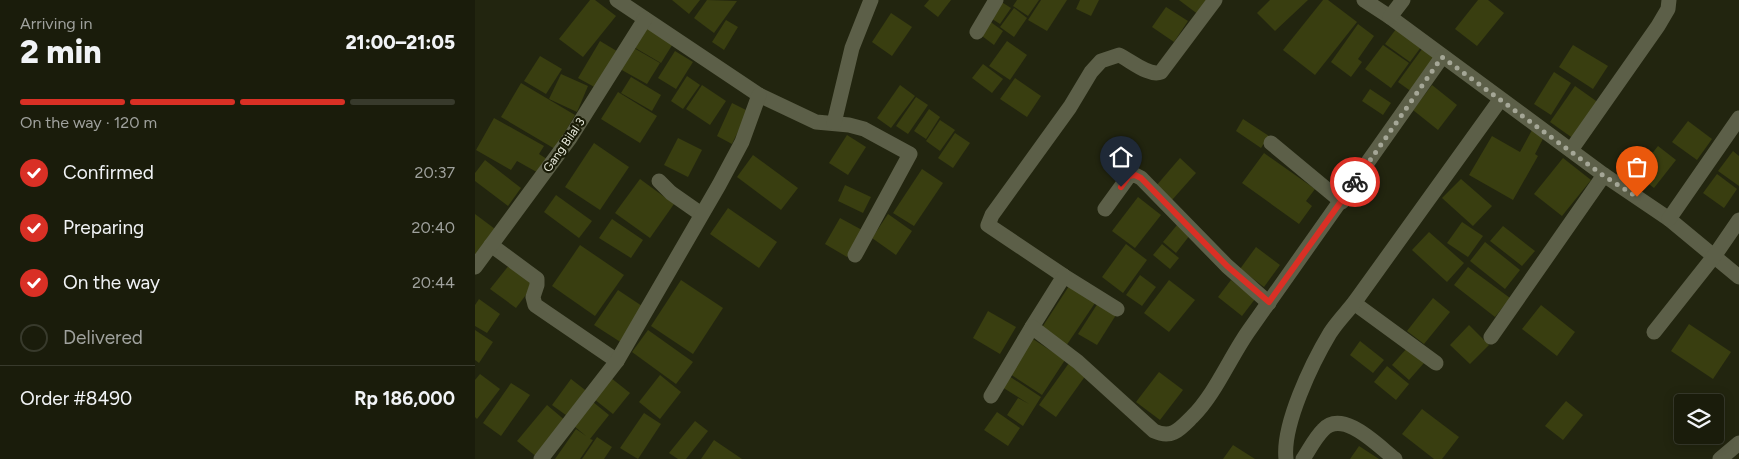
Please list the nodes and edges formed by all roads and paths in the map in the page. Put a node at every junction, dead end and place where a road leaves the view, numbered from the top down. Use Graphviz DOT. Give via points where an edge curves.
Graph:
graph roads {
  1 [pos="617,0"];
  2 [pos="871,0"];
  3 [pos="996,0"];
  4 [pos="1215,0"];
  5 [pos="1364,0"];
  6 [pos="1403,0"];
  7 [pos="1669,0"];
  8 [pos="1390,17"];
  9 [pos="645,19"];
  10 [pos="977,32"];
  11 [pos="1442,57"];
  12 [pos="759,95"];
  13 [pos="1500,100"];
  14 [pos="1739,118"];
  15 [pos="826,122"];
  16 [pos="1271,143"];
  17 [pos="1571,150"];
  18 [pos="1604,176"];
  19 [pos="659,180"];
  20 [pos="1342,202"];
  21 [pos="1105,209"];
  22 [pos="701,214"];
  23 [pos="1669,219"];
  24 [pos="1739,220"];
  25 [pos="491,245"];
  26 [pos="855,255"];
  27 [pos="1715,256"];
  28 [pos="475,267"];
  29 [pos="1064,276"];
  30 [pos="1739,277"];
  31 [pos="1269,302"];
  32 [pos="1354,303"];
  33 [pos="1117,309"];
  34 [pos="1031,326"];
  35 [pos="1654,332"];
  36 [pos="1491,337"];
  37 [pos="617,361"];
  38 [pos="1436,363"];
  39 [pos="991,396"];
  40 [pos="1739,443"];
  41 [pos="541,459"];
  42 [pos="1286,459"];
  43 [pos="1303,459"];
  44 [pos="1395,459"];
  45 [pos="1720,459"];
  1 -- 9 [label="street"];
  2 -- 15 [label="street"];
  3 -- 10 [label="street"];
  4 -- 29 [label="street" via="1161,72 1150,72 1119,54 1101,61 992,215 988,226"];
  5 -- 8 [label="street"];
  6 -- 8 [label="street"];
  7 -- 17 [label="street" via="1668,9 1658,26"];
  8 -- 11 [label="street"];
  9 -- 12 [label="street"];
  9 -- 25 [label="street, Gang Bilal 3" via="570,138"];
  11 -- 13 [label="street"];
  11 -- 20 [label="street"];
  12 -- 15 [label="street" via="798,115"];
  12 -- 22 [label="street" via="742,142"];
  13 -- 17 [label="street"];
  13 -- 32 [label="street"];
  14 -- 23 [label="street"];
  15 -- 26 [label="street" via="864,129 911,154"];
  16 -- 20 [label="street"];
  17 -- 18 [label="street"];
  18 -- 23 [label="street"];
  18 -- 36 [label="street"];
  19 -- 22 [label="street" via="671,193"];
  20 -- 31 [label="street"];
  21 -- 31 [label="street" via="1129,176 1141,178 1227,266"];
  22 -- 37 [label="street"];
  23 -- 27 [label="street"];
  24 -- 27 [label="street"];
  25 -- 28 [label="street, Gang Bilal 3"];
  25 -- 37 [label="street" via="537,279 533,297 535,305"];
  27 -- 30 [label="street"];
  27 -- 35 [label="street"];
  29 -- 33 [label="street"];
  29 -- 34 [label="street"];
  31 -- 34 [label="street" via="1193,417 1173,434 1163,435 1154,431 1079,362"];
  32 -- 38 [label="street"];
  32 -- 42 [label="street" via="1331,331 1305,386 1286,438"];
  34 -- 39 [label="street"];
  37 -- 41 [label="street"];
  40 -- 45 [label="street"];
  43 -- 44 [label="street" via="1324,428 1340,423 1353,426"];
}
